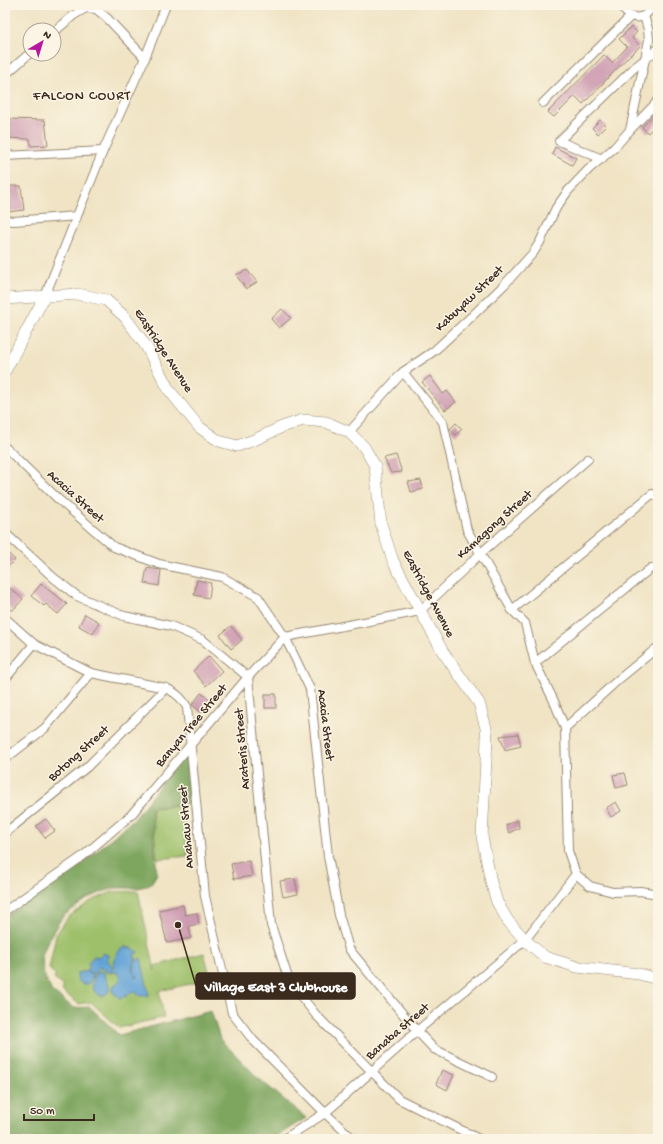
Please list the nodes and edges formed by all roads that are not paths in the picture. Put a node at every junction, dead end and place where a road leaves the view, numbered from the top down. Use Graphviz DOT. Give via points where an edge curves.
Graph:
graph roads {
  1 [pos="166,5"];
  2 [pos="621,5"];
  3 [pos="652,5"];
  4 [pos="631,16"];
  5 [pos="644,16"];
  6 [pos="62,25"];
  7 [pos="658,49"];
  8 [pos="145,58"];
  9 [pos="646,59"];
  10 [pos="22,60"];
  11 [pos="5,75"];
  12 [pos="658,101"];
  13 [pos="543,103"];
  14 [pos="630,130"];
  15 [pos="103,152"];
  16 [pos="5,156"];
  17 [pos="602,159"];
  18 [pos="77,216"];
  19 [pos="5,220"];
  20 [pos="45,296"];
  21 [pos="5,299"];
  22 [pos="5,371"];
  23 [pos="403,372"];
  24 [pos="349,432"];
  25 [pos="5,447"];
  26 [pos="588,459"];
  27 [pos="658,496"];
  28 [pos="5,533"];
  29 [pos="481,553"];
  30 [pos="651,568"];
  31 [pos="512,610"];
  32 [pos="420,611"];
  33 [pos="5,618"];
  34 [pos="285,637"];
  35 [pos="34,644"];
  36 [pos="658,647"];
  37 [pos="535,663"];
  38 [pos="91,673"];
  39 [pos="248,677"];
  40 [pos="5,679"];
  41 [pos="166,688"];
  42 [pos="565,728"];
  43 [pos="191,745"];
  44 [pos="5,759"];
  45 [pos="5,833"];
  46 [pos="576,874"];
  47 [pos="658,894"];
  48 [pos="5,911"];
  49 [pos="525,940"];
  50 [pos="658,979"];
  51 [pos="417,1031"];
  52 [pos="371,1072"];
  53 [pos="492,1077"];
  54 [pos="324,1114"];
  55 [pos="284,1139"];
  56 [pos="353,1139"];
  57 [pos="479,1139"];
  1 -- 8 [label="street"];
  2 -- 4 [label="street" via="626,14"];
  3 -- 5 [label="street"];
  4 -- 5 [label="street"];
  4 -- 13 [label="street"];
  5 -- 9 [label="street" via="649,40"];
  6 -- 8 [label="street" via="86,8 96,9"];
  7 -- 9 [label="street"];
  8 -- 15 [label="street"];
  9 -- 14 [label="street"];
  9 -- 17 [label="street" via="559,141"];
  10 -- 11 [label="street"];
  12 -- 14 [label="street, Kabuyaw Street"];
  14 -- 17 [label="street, Kabuyaw Street"];
  15 -- 16 [label="street"];
  15 -- 18 [label="street"];
  17 -- 23 [label="street, Kabuyaw Street" via="568,191 556,208 533,253 505,284 434,351"];
  18 -- 19 [label="street"];
  18 -- 20 [label="street"];
  20 -- 21 [label="street, Eastridge Avenue"];
  20 -- 22 [label="street"];
  20 -- 24 [label="street, Eastridge Avenue" via="78,294 106,300 125,317 146,346 169,390 199,427 218,441 237,446 302,420 326,422"];
  23 -- 24 [label="street, Kabuyaw Street"];
  23 -- 29 [label="street" via="443,422 467,530"];
  24 -- 32 [label="street, Eastridge Avenue" via="364,447 375,466 381,524 393,561"];
  25 -- 34 [label="street, Acacia Street" via="58,499 114,547 159,564 222,577 258,597"];
  26 -- 29 [label="street, Kamagong Street"];
  27 -- 31 [label="street" via="652,494"];
  28 -- 39 [label="street" via="77,596 124,616 170,626 203,640"];
  29 -- 31 [label="street"];
  29 -- 32 [label="street, Kamagong Street"];
  30 -- 37 [label="street"];
  31 -- 37 [label="street" via="525,623"];
  32 -- 34 [label="street"];
  32 -- 49 [label="street, Eastridge Avenue" via="443,652 479,703 487,740 482,837 486,861 497,902 508,921"];
  33 -- 35 [label="street, Anahaw Street"];
  34 -- 39 [label="street, Banyan Tree Street"];
  34 -- 51 [label="street, Acacia Street" via="310,689 328,856 339,915 349,949"];
  35 -- 38 [label="street, Anahaw Street"];
  35 -- 40 [label="street"];
  36 -- 42 [label="street"];
  37 -- 42 [label="street"];
  38 -- 41 [label="street, Anahaw Street"];
  38 -- 44 [label="street" via="45,728"];
  39 -- 43 [label="street, Banyan Tree Street"];
  39 -- 52 [label="street, Arateris Street" via="271,925 289,981 316,1015"];
  41 -- 43 [label="street, Anahaw Street" via="181,698 187,707"];
  41 -- 45 [label="street, Botong Street" via="87,767"];
  42 -- 46 [label="street" via="568,851"];
  43 -- 48 [label="street, Banyan Tree Street" via="131,814 83,856"];
  43 -- 54 [label="street, Anahaw Street" via="205,896 232,1013 253,1040"];
  46 -- 47 [label="street" via="590,886 613,892 640,891"];
  46 -- 49 [label="street, Banaba Street"];
  49 -- 50 [label="street, Eastridge Avenue" via="545,958 571,966 639,974"];
  49 -- 51 [label="street, Banaba Street"];
  51 -- 52 [label="street, Banaba Street"];
  51 -- 53 [label="street, Acacia Street" via="434,1049"];
  52 -- 54 [label="street, Banaba Street"];
  52 -- 57 [label="street, Arateris Street" via="399,1099"];
  54 -- 55 [label="street, Banaba Street"];
  54 -- 56 [label="street, Anahaw Street"];
}
